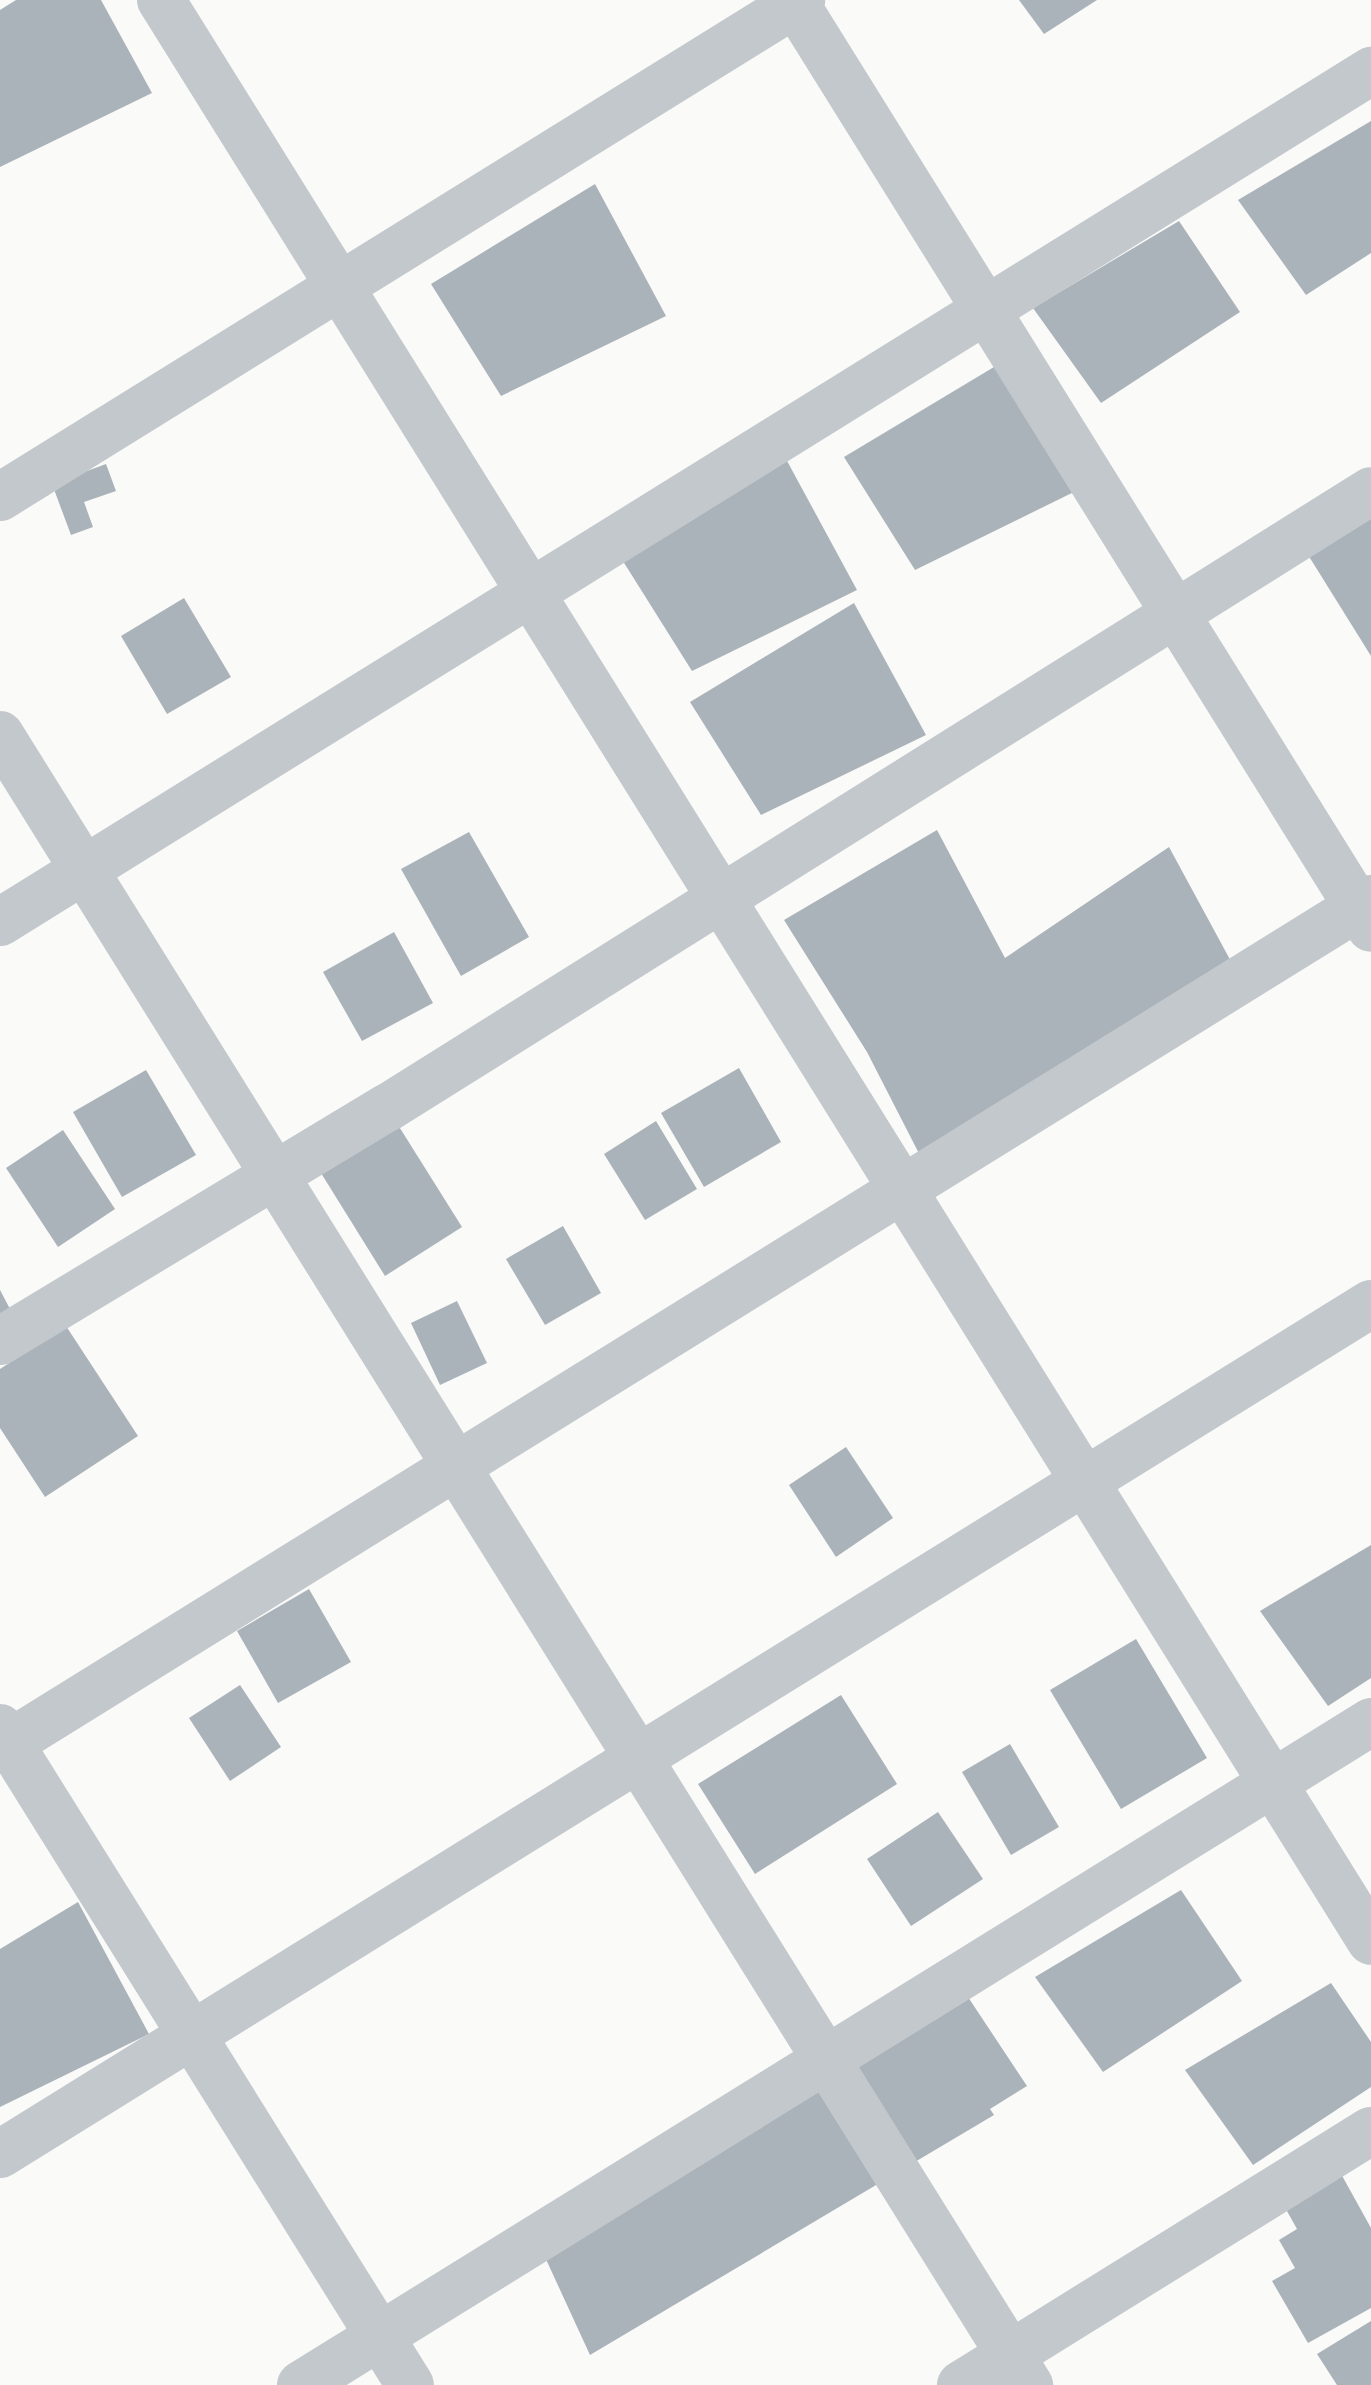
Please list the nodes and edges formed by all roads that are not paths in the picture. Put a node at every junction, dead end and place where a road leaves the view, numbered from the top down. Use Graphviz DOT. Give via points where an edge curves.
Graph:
graph roads {
  1 [pos="161,0"];
  2 [pos="797,1"];
  3 [pos="1371,71"];
  4 [pos="340,286"];
  5 [pos="986,310"];
  6 [pos="1371,491"];
  7 [pos="0,497"];
  8 [pos="530,592"];
  9 [pos="1175,612"];
  10 [pos="0,735"];
  11 [pos="84,870"];
  12 [pos="719,895"];
  13 [pos="1367,911"];
  14 [pos="0,922"];
  15 [pos="273,1172"];
  16 [pos="902,1189"];
  17 [pos="1371,1304"];
  18 [pos="0,1342"];
  19 [pos="456,1466"];
  20 [pos="1084,1481"];
  21 [pos="1371,1722"];
  22 [pos="3,1740"];
  23 [pos="638,1759"];
  24 [pos="1272,1783"];
  25 [pos="1371,1941"];
  26 [pos="192,2036"];
  27 [pos="826,2060"];
  28 [pos="1371,2130"];
  29 [pos="0,2154"];
  30 [pos="380,2336"];
  31 [pos="1020,2370"];
  32 [pos="301,2385"];
  33 [pos="410,2385"];
  34 [pos="961,2385"];
  1 -- 4 [label="street"];
  2 -- 4 [label="street"];
  2 -- 5 [label="street"];
  3 -- 5 [label="street"];
  4 -- 7 [label="street"];
  4 -- 8 [label="street"];
  5 -- 8 [label="street"];
  5 -- 9 [label="street"];
  6 -- 9 [label="street"];
  8 -- 11 [label="street"];
  8 -- 12 [label="street"];
  9 -- 12 [label="street"];
  9 -- 13 [label="street"];
  10 -- 11 [label="street"];
  11 -- 14 [label="street"];
  11 -- 15 [label="street"];
  12 -- 15 [label="street" via="387,1108"];
  12 -- 16 [label="street"];
  13 -- 16 [label="street"];
  15 -- 18 [label="street"];
  15 -- 19 [label="street"];
  16 -- 19 [label="street"];
  16 -- 20 [label="street"];
  17 -- 20 [label="street"];
  19 -- 22 [label="street"];
  19 -- 23 [label="street"];
  20 -- 23 [label="street"];
  20 -- 24 [label="street"];
  21 -- 24 [label="street"];
  22 -- 26 [label="street"];
  23 -- 26 [label="street"];
  23 -- 27 [label="street"];
  24 -- 25 [label="street"];
  24 -- 27 [label="street"];
  26 -- 29 [label="street"];
  26 -- 30 [label="street"];
  27 -- 30 [label="street"];
  27 -- 31 [label="street"];
  28 -- 31 [label="street"];
  30 -- 32 [label="street"];
  30 -- 33 [label="street"];
  31 -- 34 [label="street"];
}
